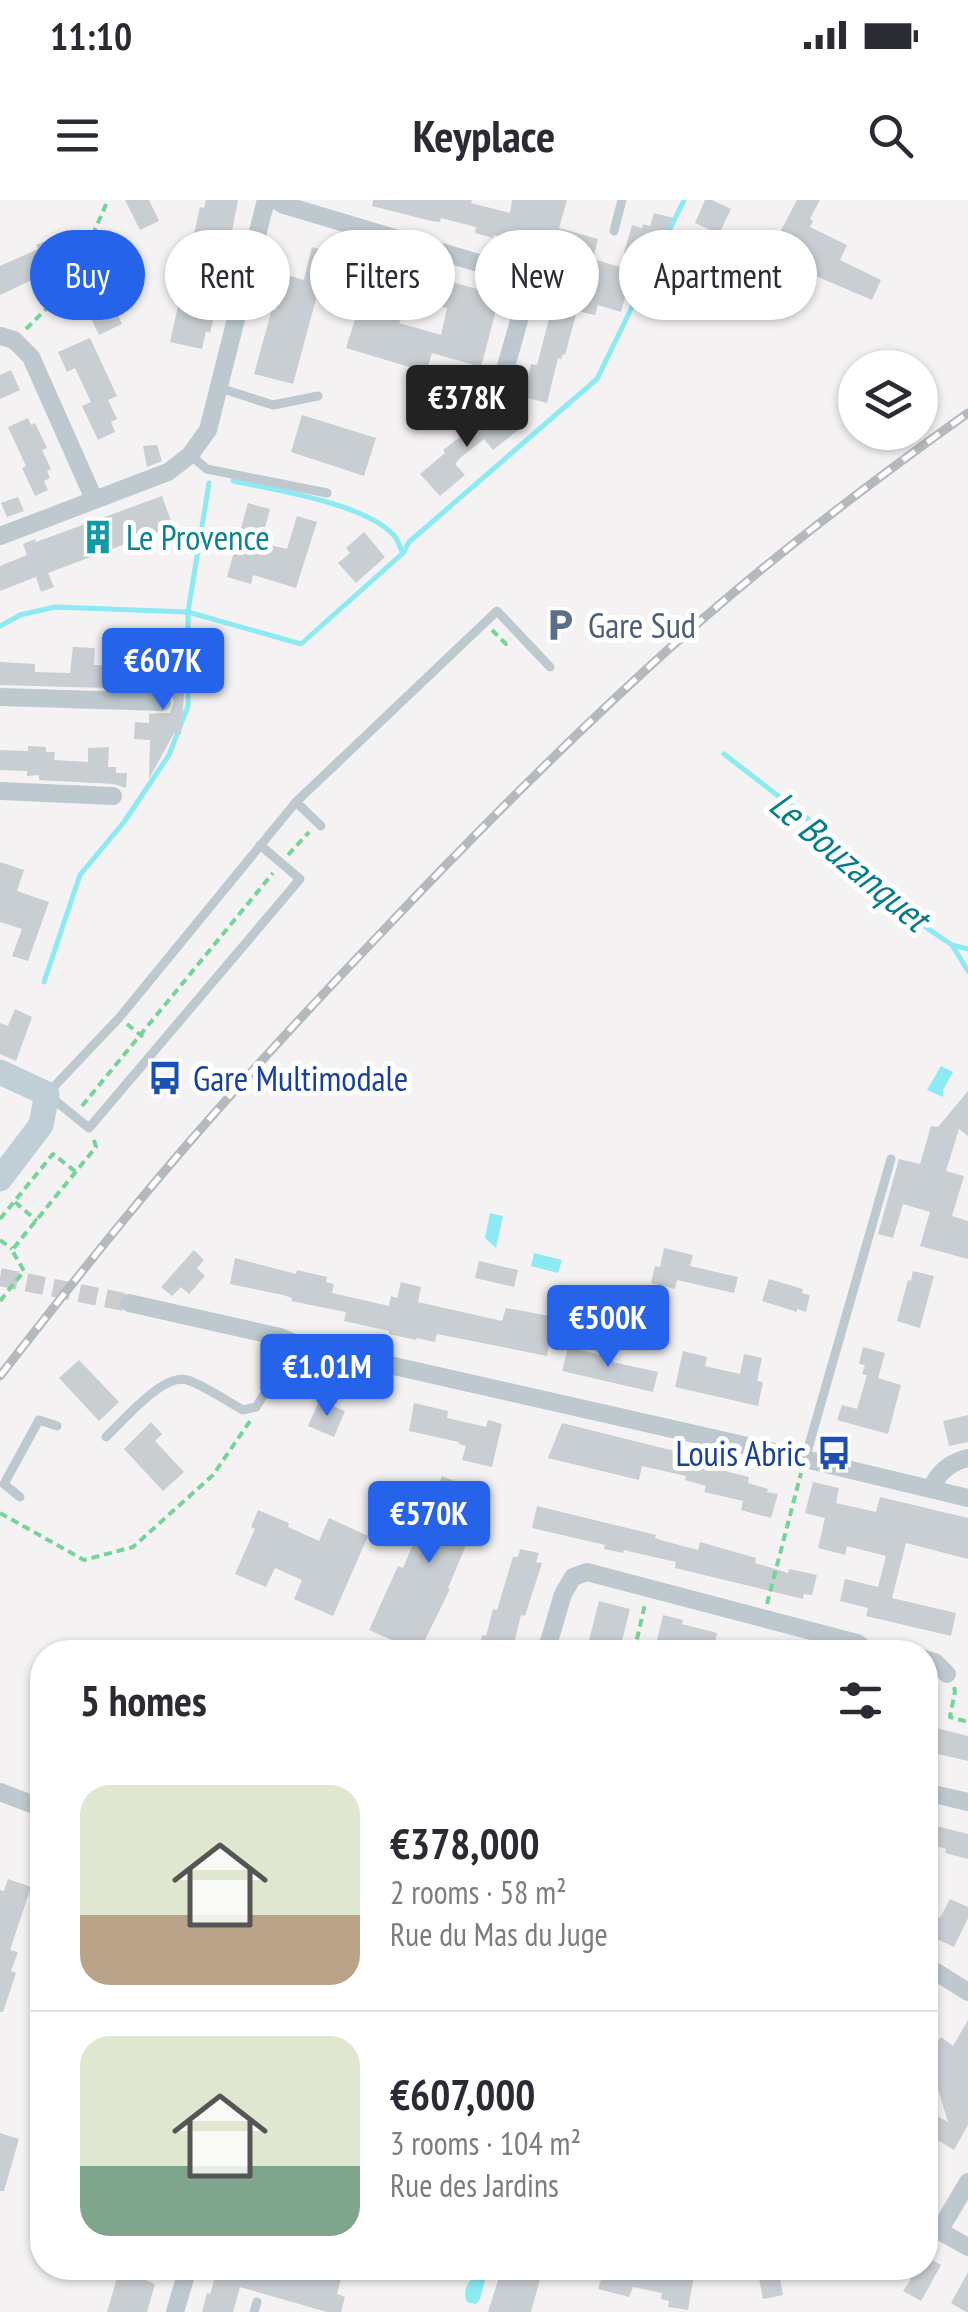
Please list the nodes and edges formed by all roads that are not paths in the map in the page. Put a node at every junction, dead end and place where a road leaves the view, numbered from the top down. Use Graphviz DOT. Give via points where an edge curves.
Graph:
graph roads {
  1 [pos="266,200"];
  2 [pos="276,200"];
  3 [pos="622,200"];
  4 [pos="614,231"];
  5 [pos="7,338"];
  6 [pos="220,388"];
  7 [pos="318,396"];
  8 [pos="434,422"];
  9 [pos="190,456"];
  10 [pos="327,493"];
  11 [pos="94,500"];
  12 [pos="0,536"];
  13 [pos="550,666"];
  14 [pos="0,697"];
  15 [pos="162,702"];
  16 [pos="0,791"];
  17 [pos="113,796"];
  18 [pos="296,802"];
  19 [pos="319,824"];
  20 [pos="260,845"];
  21 [pos="0,1072"];
  22 [pos="48,1094"];
  23 [pos="891,1159"];
  24 [pos="4,1188"];
  25 [pos="129,1303"];
  26 [pos="298,1344"];
  27 [pos="57,1426"];
  28 [pos="106,1437"];
  29 [pos="968,1458"];
  30 [pos="804,1459"];
  31 [pos="931,1489"];
  32 [pos="20,1496"];
  33 [pos="968,1498"];
  34 [pos="550,1640"];
  35 [pos="847,1640"];
  36 [pos="938,1665"];
  37 [pos="947,1674"];
  38 [pos="0,1792"];
  39 [pos="938,1795"];
  40 [pos="968,1802"];
  41 [pos="30,1803"];
  42 [pos="938,1973"];
  43 [pos="968,1992"];
  44 [pos="968,2182"];
  45 [pos="938,2220"];
  46 [pos="938,2230"];
  47 [pos="968,2247"];
  48 [pos="184,2280"];
  49 [pos="174,2312"];
  1 -- 6 [label="street"];
  2 -- 8 [label="street" via="522,276 528,288 501,384"];
  3 -- 4 [label="lane"];
  5 -- 11 [label="street" via="30,356"];
  6 -- 7 [label="lane" via="273,405"];
  6 -- 9 [label="street" via="208,430"];
  9 -- 10 [label="lane" via="208,469"];
  9 -- 11 [label="street" via="168,472"];
  11 -- 12 [label="street"];
  13 -- 18 [label="lane" via="496,612"];
  14 -- 15 [label="street"];
  16 -- 17 [label="street"];
  18 -- 19 [label="lane"];
  18 -- 20 [label="lane"];
  20 -- 22 [label="lane" via="120,1018"];
  20 -- 22 [label="lane" via="300,879 90,1128"];
  21 -- 22 [label="main road"];
  22 -- 24 [label="main road" via="42,1124"];
  23 -- 30 [label="lane"];
  25 -- 26 [label="street"];
  26 -- 28 [label="lane" via="256,1407 243,1410 187,1380 172,1379"];
  26 -- 30 [label="street"];
  27 -- 32 [label="lane" via="39,1420 4,1484"];
  29 -- 31 [label="street" via="955,1461"];
  30 -- 31 [label="street"];
  31 -- 33 [label="street"];
  34 -- 35 [label="street" via="563,1594 573,1577 587,1572"];
  36 -- 37 [label="street"];
  38 -- 41 [label="street"];
  39 -- 40 [label="street"];
  42 -- 43 [label="street"];
  44 -- 45 [label="street"];
  46 -- 47 [label="street"];
  48 -- 49 [label="street"];
}
